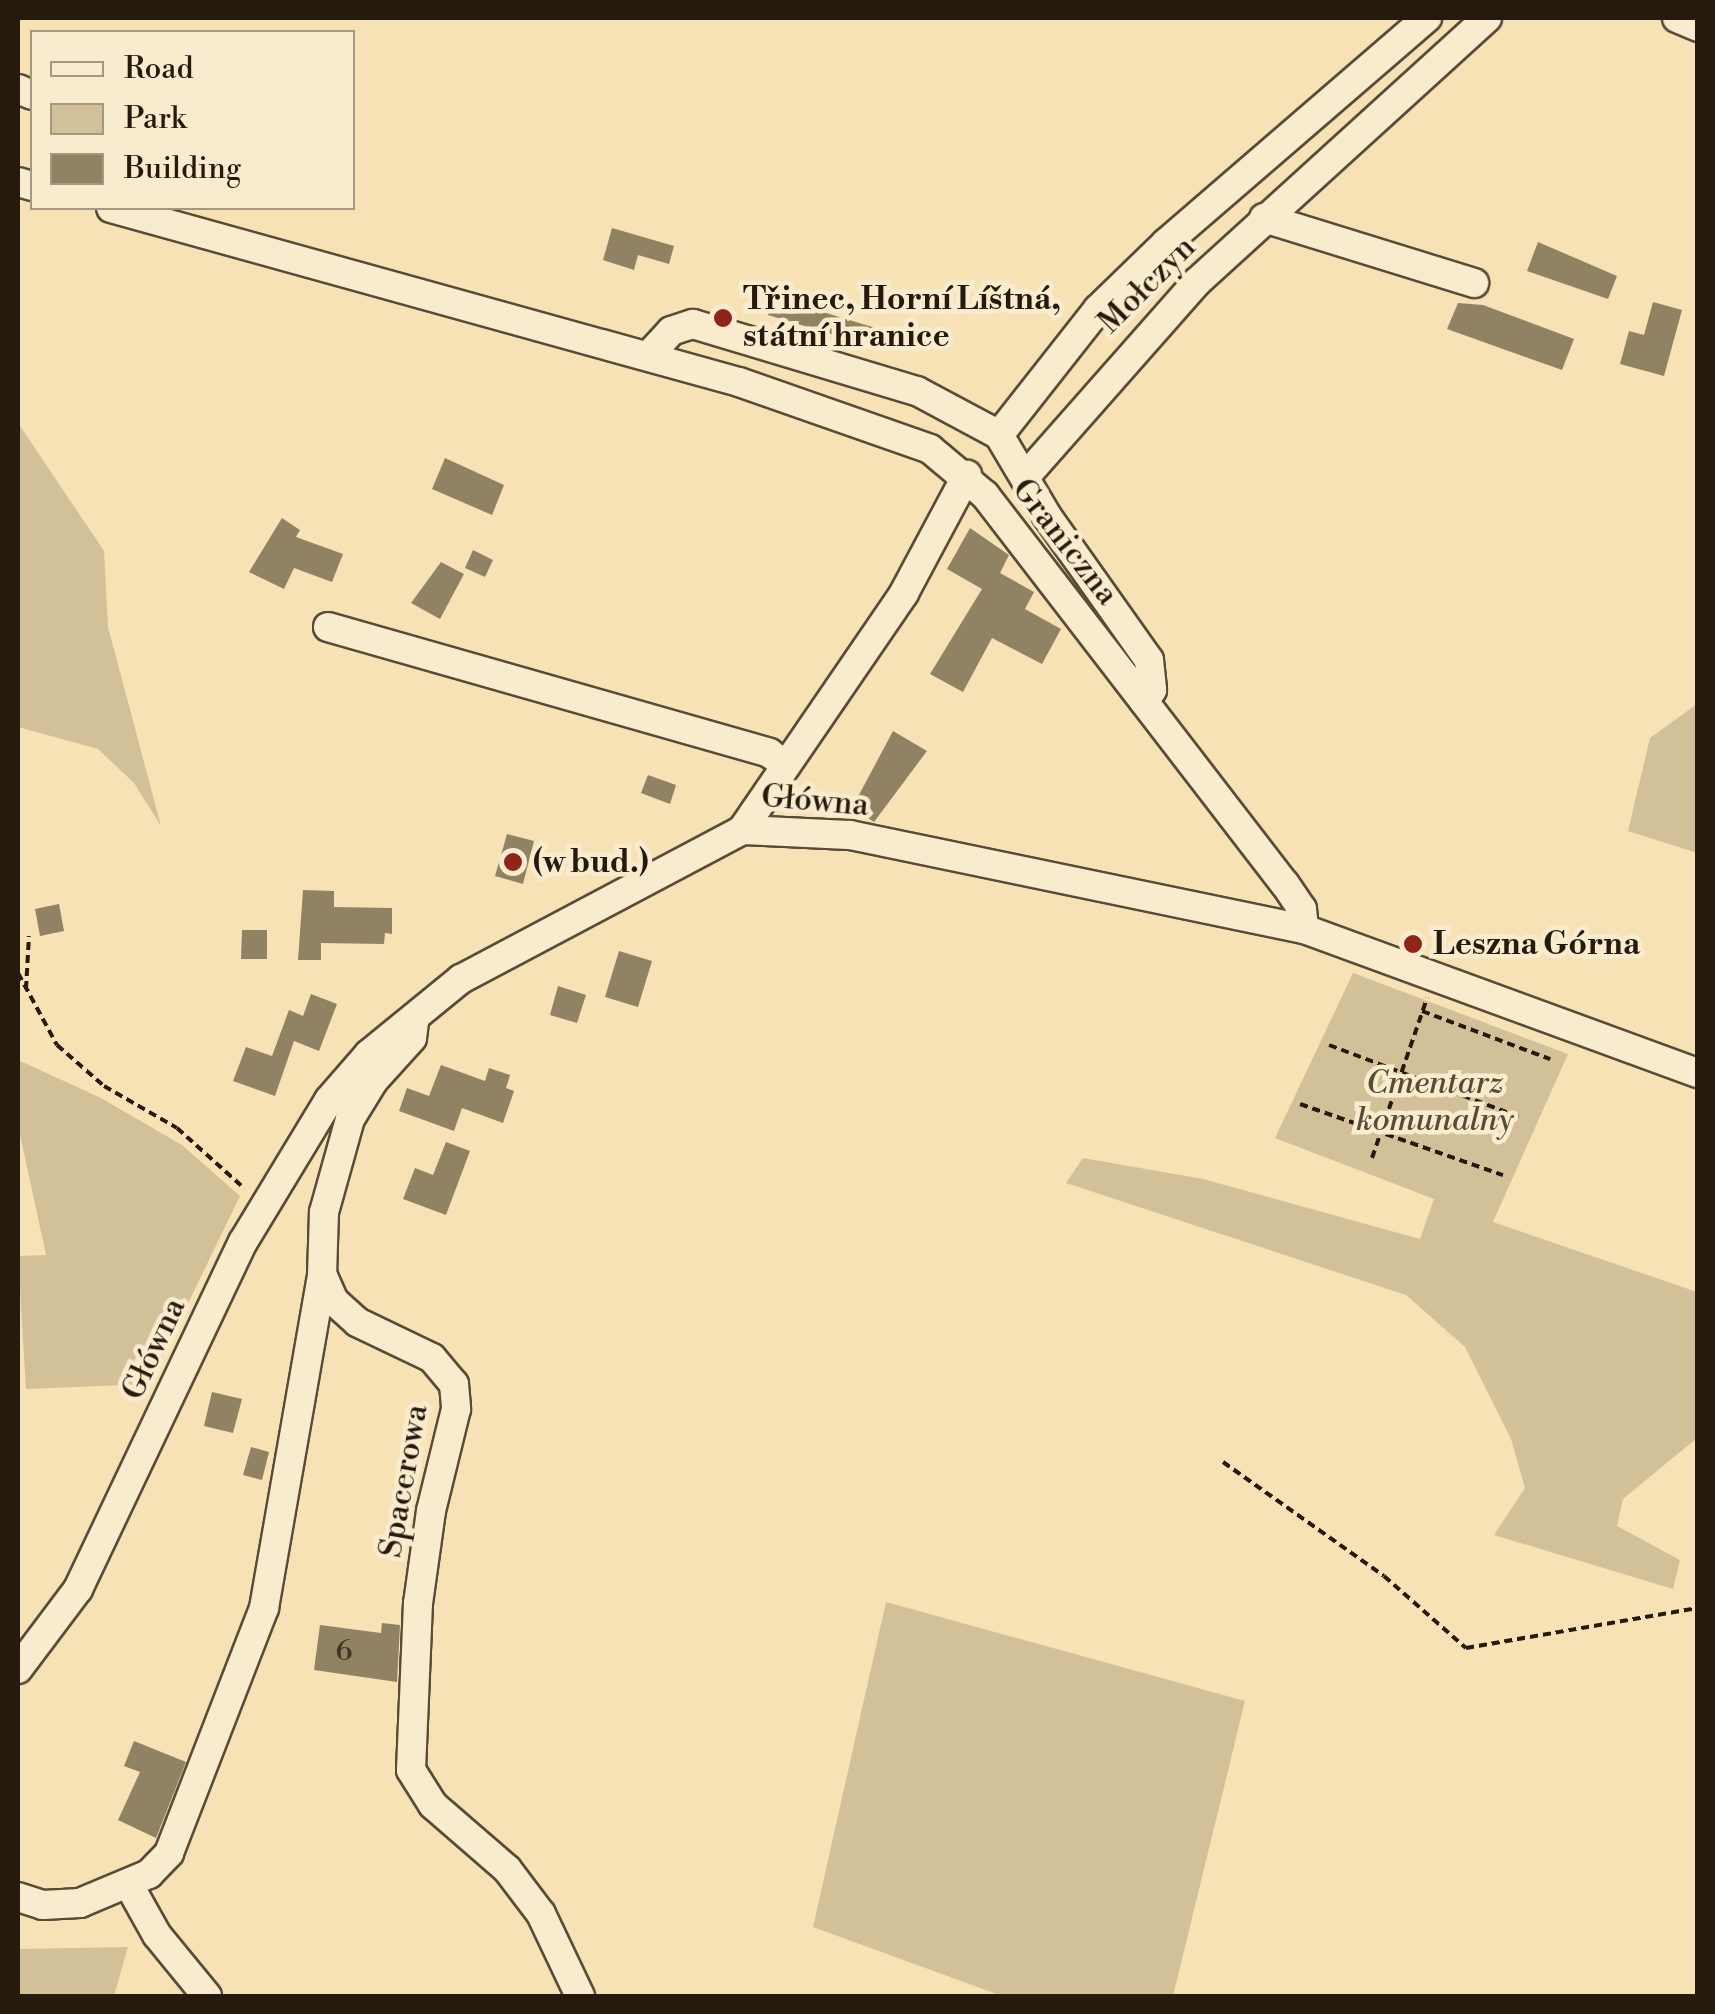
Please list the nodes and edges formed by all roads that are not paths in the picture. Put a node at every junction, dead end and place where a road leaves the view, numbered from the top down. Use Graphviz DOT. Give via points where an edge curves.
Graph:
graph roads {
  1 [pos="1428,18"];
  2 [pos="1487,18"];
  3 [pos="1677,18"];
  4 [pos="1698,27"];
  5 [pos="117,210"];
  6 [pos="1264,218"];
  7 [pos="1474,284"];
  8 [pos="648,356"];
  9 [pos="874,379"];
  10 [pos="861,424"];
  11 [pos="1000,435"];
  12 [pos="967,475"];
  13 [pos="1024,477"];
  14 [pos="328,627"];
  15 [pos="1144,702"];
  16 [pos="785,764"];
  17 [pos="742,830"];
  18 [pos="1304,929"];
  19 [pos="414,1011"];
  20 [pos="1698,1073"];
  21 [pos="322,1274"];
  22 [pos="18,1670"];
  23 [pos="129,1885"];
  24 [pos="18,1897"];
  25 [pos="207,1996"];
  26 [pos="580,1996"];
  1 -- 11 [label="street" via="1139,269 1098,309"];
  2 -- 6 [label="street, Mołczyn"];
  3 -- 4 [label="street"];
  5 -- 8 [label="street"];
  6 -- 7 [label="street"];
  6 -- 13 [label="street, Mołczyn" via="1128,352"];
  8 -- 9 [label="street" via="671,331 693,324"];
  8 -- 10 [label="street"];
  9 -- 10 [label="street"];
  9 -- 11 [label="street" via="917,391"];
  10 -- 12 [label="street" via="930,449"];
  11 -- 13 [label="street"];
  12 -- 15 [label="street, Graniczna"];
  12 -- 16 [label="street, Graniczna" via="904,594"];
  13 -- 15 [label="street" via="1149,660 1152,690"];
  14 -- 16 [label="street" via="769,753"];
  15 -- 18 [label="street, Graniczna" via="1285,884 1302,909"];
  16 -- 17 [label="street, Graniczna"];
  17 -- 18 [label="street, Główna" via="850,835"];
  17 -- 19 [label="street, Główna" via="460,979"];
  18 -- 20 [label="street, Główna"];
  19 -- 21 [label="street" via="412,1038 350,1120 324,1212"];
  19 -- 22 [label="street, Główna" via="329,1100 266,1206 78,1589"];
  21 -- 23 [label="street" via="264,1608 169,1853"];
  21 -- 26 [label="street, Spacerowa" via="334,1301 357,1322 432,1358 454,1384 456,1409 431,1511 418,1604 411,1770 433,1805 507,1868 541,1914"];
  23 -- 24 [label="street" via="80,1903 43,1905"];
  23 -- 25 [label="street" via="157,1935"];
}
